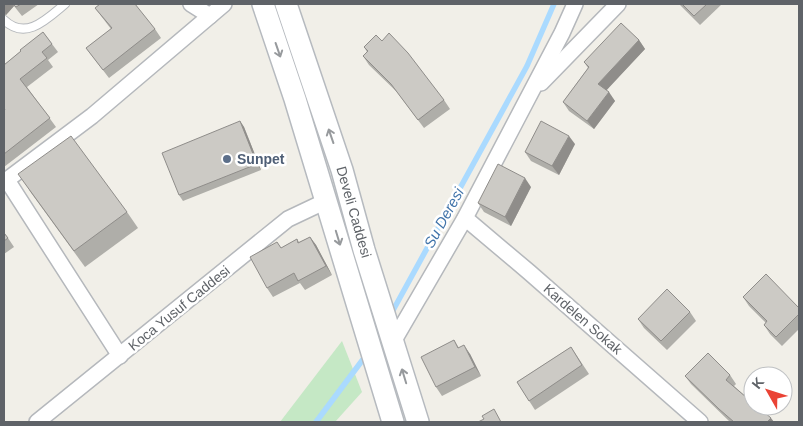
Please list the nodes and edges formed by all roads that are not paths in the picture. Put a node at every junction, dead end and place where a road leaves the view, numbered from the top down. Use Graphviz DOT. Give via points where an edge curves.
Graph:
graph roads {
  1 [pos="65,4"];
  2 [pos="191,4"];
  3 [pos="224,4"];
  4 [pos="263,4"];
  5 [pos="286,4"];
  6 [pos="575,4"];
  7 [pos="618,4"];
  8 [pos="210,16"];
  9 [pos="4,20"];
  10 [pos="530,95"];
  11 [pos="6,181"];
  12 [pos="326,201"];
  13 [pos="465,218"];
  14 [pos="391,336"];
  15 [pos="120,356"];
  16 [pos="37,422"];
  17 [pos="393,422"];
  18 [pos="418,422"];
  19 [pos="700,422"];
  1 -- 9 [label="lane" via="35,26 15,28"];
  2 -- 8 [label="street"];
  3 -- 8 [label="street"];
  4 -- 12 [label="main road, Develi Caddesi, one-way"];
  14 -- 5 [label="main road, Develi Caddesi, one-way" via="342,170"];
  6 -- 10 [label="street"];
  7 -- 10 [label="street"];
  8 -- 11 [label="street" via="92,116"];
  10 -- 13 [label="street"];
  11 -- 15 [label="street"];
  12 -- 15 [label="street, Koca Yusuf Caddesi" via="288,219"];
  12 -- 17 [label="main road, Develi Caddesi, one-way"];
  13 -- 14 [label="street"];
  13 -- 19 [label="street, Kardelen Sokak"];
  18 -- 14 [label="main road, Develi Caddesi, one-way"];
  15 -- 16 [label="street, Koca Yusuf Caddesi"];
}
